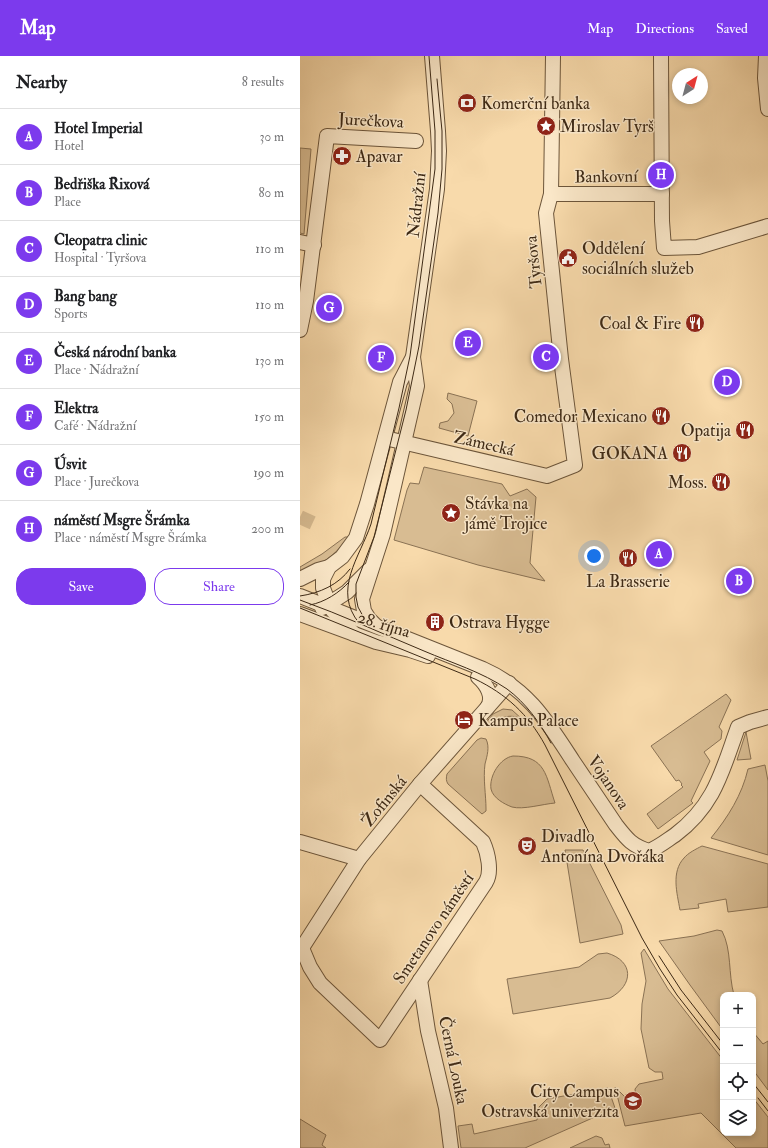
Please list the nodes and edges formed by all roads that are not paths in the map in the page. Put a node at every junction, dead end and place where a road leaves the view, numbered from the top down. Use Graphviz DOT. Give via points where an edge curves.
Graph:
graph roads {
  1 [pos="432,56"];
  2 [pos="553,56"];
  3 [pos="661,56"];
  4 [pos="766,56"];
  5 [pos="768,109"];
  6 [pos="416,141"];
  7 [pos="551,194"];
  8 [pos="662,194"];
  9 [pos="768,226"];
  10 [pos="300,242"];
  11 [pos="314,245"];
  12 [pos="300,330"];
  13 [pos="413,357"];
  14 [pos="385,438"];
  15 [pos="405,443"];
  16 [pos="575,465"];
  17 [pos="373,564"];
  18 [pos="329,567"];
  19 [pos="300,580"];
  20 [pos="300,596"];
  21 [pos="329,606"];
  22 [pos="300,613"];
  23 [pos="376,626"];
  24 [pos="354,634"];
  25 [pos="478,677"];
  26 [pos="506,687"];
  27 [pos="487,708"];
  28 [pos="768,717"];
  29 [pos="420,784"];
  30 [pos="300,842"];
  31 [pos="359,859"];
  32 [pos="301,950"];
  33 [pos="420,980"];
  34 [pos="451,1148"];
  1 -- 13 [label="street, Nádražní" via="439,151 437,189"];
  2 -- 7 [label="street, Tyršova"];
  3 -- 8 [label="street"];
  4 -- 5 [label="street"];
  6 -- 11 [label="street, Jurečkova" via="327,136"];
  7 -- 8 [label="street, Bankovní"];
  7 -- 16 [label="street, Tyršova" via="546,213"];
  8 -- 9 [label="street" via="664,248 698,247"];
  10 -- 11 [label="street"];
  11 -- 12 [label="street, Jurečkova"];
  13 -- 14 [label="street, Nádražní" via="400,382"];
  13 -- 15 [label="street, Nádražní" via="418,386"];
  14 -- 15 [label="street, Zámecká"];
  14 -- 18 [label="street, Nádražní" via="356,538 342,557"];
  15 -- 16 [label="street, Zámecká" via="547,476"];
  15 -- 17 [label="street, Nádražní"];
  17 -- 21 [label="street, Nádražní" via="366,575"];
  17 -- 23 [label="street, Nádražní" via="362,602 366,614"];
  18 -- 19 [label="street, Nádražní"];
  18 -- 21 [label="street" via="324,574 323,584"];
  20 -- 21 [label="street"];
  21 -- 22 [label="street, Nádražní"];
  21 -- 23 [label="street"];
  21 -- 24 [label="street"];
  22 -- 24 [label="street, 28. října"];
  23 -- 26 [label="street" via="487,671"];
  24 -- 25 [label="street, 28. října" via="416,652"];
  25 -- 26 [label="street, 28. října"];
  25 -- 27 [label="street" via="489,693"];
  26 -- 27 [label="street, Žofinská"];
  26 -- 28 [label="street, Vojanova" via="521,694 546,719 616,825 634,846 649,851 686,827 705,805 723,772 738,727"];
  27 -- 29 [label="street, Žofinská"];
  29 -- 31 [label="street, Žofinská"];
  29 -- 33 [label="street, Smetanovo náměstí" via="480,839 486,851 489,874"];
  30 -- 31 [label="street"];
  31 -- 32 [label="street, Žofinská"];
  32 -- 33 [label="street, Smetanovo náměstí" via="320,984 380,1040"];
  33 -- 34 [label="street, Černá Louka" via="428,1031 446,1108"];
}
